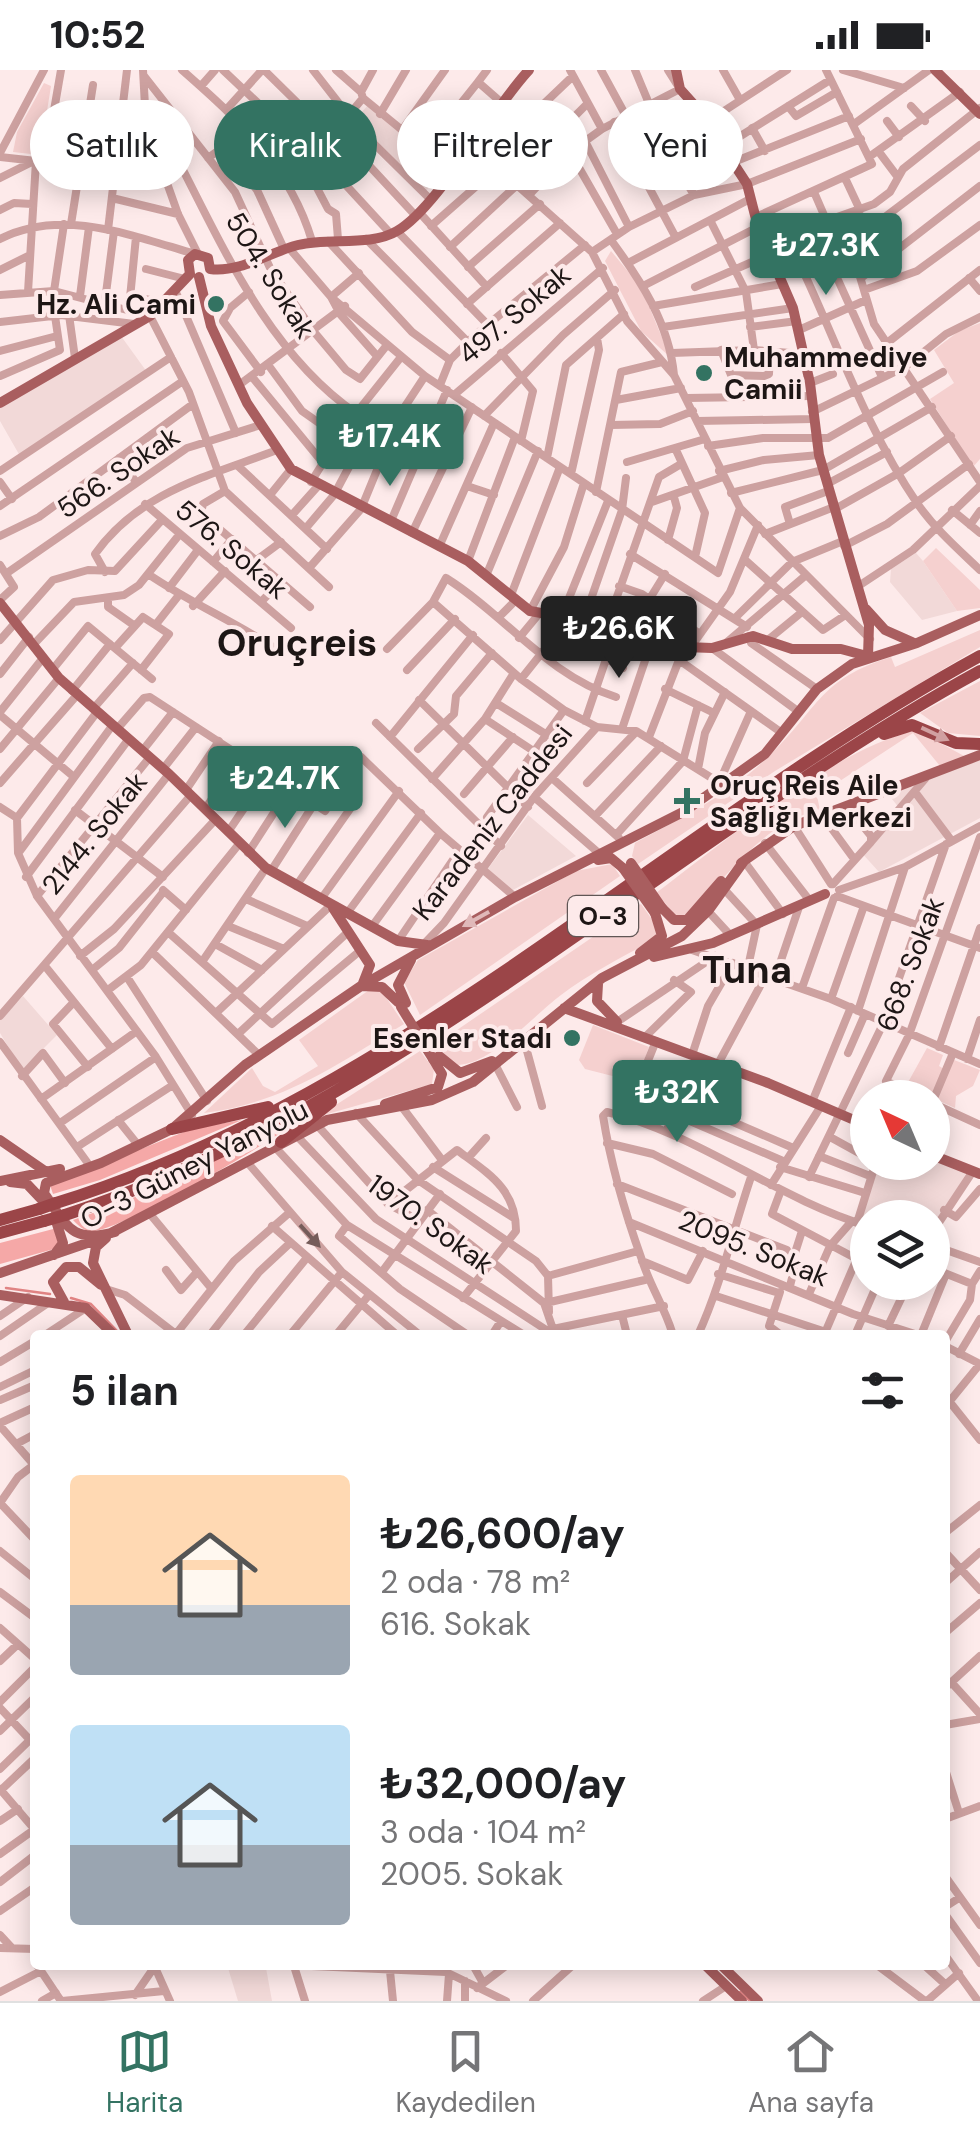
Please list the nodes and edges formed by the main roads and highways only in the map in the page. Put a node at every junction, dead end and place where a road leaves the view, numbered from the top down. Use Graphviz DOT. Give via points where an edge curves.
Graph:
graph roads {
  1 [pos="676,70"];
  2 [pos="937,70"];
  3 [pos="524,72"];
  4 [pos="979,111"];
  5 [pos="210,270"];
  6 [pos="192,277"];
  7 [pos="0,402"];
  8 [pos="0,602"];
  9 [pos="865,608"];
  10 [pos="980,617"];
  11 [pos="872,640"];
  12 [pos="916,643"];
  13 [pos="849,652"];
  14 [pos="868,656"];
  15 [pos="980,656"];
  16 [pos="852,664"];
  17 [pos="980,671"];
  18 [pos="980,744"];
  19 [pos="980,755"];
  20 [pos="828,762"];
  21 [pos="636,839"];
  22 [pos="744,861"];
  23 [pos="581,865"];
  24 [pos="627,866"];
  25 [pos="833,891"];
  26 [pos="328,904"];
  27 [pos="658,911"];
  28 [pos="360,918"];
  29 [pos="348,932"];
  30 [pos="682,936"];
  31 [pos="425,947"];
  32 [pos="691,950"];
  33 [pos="602,978"];
  34 [pos="361,986"];
  35 [pos="404,1005"];
  36 [pos="564,1008"];
  37 [pos="620,1025"];
  38 [pos="513,1050"];
  39 [pos="436,1057"];
  40 [pos="376,1067"];
  41 [pos="304,1094"];
  42 [pos="356,1113"];
  43 [pos="850,1118"];
  44 [pos="172,1129"];
  45 [pos="0,1140"];
  46 [pos="277,1144"];
  47 [pos="138,1145"];
  48 [pos="11,1149"];
  49 [pos="950,1162"];
  50 [pos="46,1172"];
  51 [pos="977,1172"];
  52 [pos="0,1181"];
  53 [pos="60,1209"];
  54 [pos="42,1215"];
  55 [pos="0,1220"];
  56 [pos="115,1232"];
  57 [pos="0,1234"];
  58 [pos="45,1260"];
  59 [pos="0,1274"];
  60 [pos="106,1288"];
  61 [pos="0,1295"];
  62 [pos="58,1301"];
  63 [pos="107,1330"];
  64 [pos="126,1330"];
  65 [pos="712,1970"];
  66 [pos="724,1970"];
  67 [pos="731,1984"];
  68 [pos="742,2001"];
  69 [pos="758,2001"];
  1 -- 9 [label="main road" via="680,89 746,184 793,308 819,455"];
  2 -- 4 [label="main road"];
  3 -- 5 [label="main road" via="430,199 394,232 312,242"];
  5 -- 6 [label="main road"];
  5 -- 6 [label="main road" via="208,258 196,254 187,265"];
  6 -- 7 [label="main road" via="150,316"];
  6 -- 13 [label="main road" via="239,386 291,470 468,560 534,613 631,629 688,647 712,648 748,632 792,649"];
  8 -- 26 [label="main road" via="56,674 248,853"];
  9 -- 11 [label="main road"];
  9 -- 12 [label="main road" via="898,638"];
  10 -- 12 [label="main road"];
  11 -- 12 [label="main road"];
  11 -- 14 [label="main road"];
  12 -- 14 [label="main road"];
  13 -- 14 [label="main road"];
  13 -- 16 [label="main road"];
  14 -- 16 [label="main road"];
  15 -- 41 [label="highway, O-3" via="755,793 430,1018"];
  16 -- 21 [label="main road" via="818,689 765,754"];
  17 -- 20 [label="highway, O-3"];
  20 -- 18 [label="highway, one-way" via="905,726"];
  19 -- 22 [label="main road" via="794,826"];
  20 -- 40 [label="highway, O-3"];
  21 -- 23 [label="main road" via="620,839"];
  21 -- 24 [label="main road"];
  22 -- 27 [label="main road" via="687,920"];
  22 -- 30 [label="main road, O-3 Güney Yanyolu"];
  23 -- 24 [label="main road" via="610,858"];
  23 -- 31 [label="main road, one-way"];
  24 -- 27 [label="main road, bridge"];
  25 -- 32 [label="main road"];
  26 -- 28 [label="main road"];
  26 -- 29 [label="main road"];
  27 -- 33 [label="main road" via="662,936"];
  28 -- 29 [label="main road"];
  28 -- 31 [label="main road" via="398,941"];
  29 -- 34 [label="main road" via="370,969"];
  30 -- 32 [label="main road"];
  30 -- 33 [label="main road, O-3 Güney Yanyolu"];
  31 -- 34 [label="main road"];
  31 -- 35 [label="main road" via="399,979"];
  32 -- 33 [label="main road"];
  33 -- 36 [label="main road, O-3 Güney Yanyolu"];
  33 -- 37 [label="main road" via="597,1001"];
  34 -- 35 [label="main road" via="382,986"];
  34 -- 44 [label="main road" via="259,1055"];
  35 -- 39 [label="main road, bridge"];
  36 -- 37 [label="main road"];
  36 -- 38 [label="main road, O-3 Güney Yanyolu"];
  37 -- 43 [label="main road"];
  38 -- 39 [label="main road" via="460,1073"];
  38 -- 42 [label="main road, O-3 Güney Yanyolu" via="456,1090"];
  39 -- 42 [label="main road" via="438,1088"];
  40 -- 46 [label="highway"];
  40 -- 53 [label="highway, O-3" via="212,1156"];
  41 -- 44 [label="highway"];
  41 -- 53 [label="highway, O-3"];
  42 -- 46 [label="main road, O-3 Güney Yanyolu"];
  44 -- 47 [label="main road"];
  45 -- 48 [label="main road"];
  46 -- 56 [label="main road, O-3 Güney Yanyolu"];
  47 -- 50 [label="main road"];
  47 -- 56 [label="main road" via="56,1176 44,1187 78,1236"];
  48 -- 50 [label="main road"];
  48 -- 52 [label="main road" via="13,1164"];
  49 -- 51 [label="main road"];
  50 -- 52 [label="main road"];
  52 -- 58 [label="main road" via="27,1184 58,1224 61,1248"];
  53 -- 54 [label="highway, O-3, bridge"];
  54 -- 55 [label="highway, O-3"];
  54 -- 57 [label="highway, O-3"];
  56 -- 58 [label="main road, O-3 Güney Yanyolu"];
  56 -- 60 [label="main road" via="93,1257"];
  58 -- 59 [label="main road, O-3 Güney Yanyolu"];
  60 -- 62 [label="main road" via="79,1267 66,1267 53,1282"];
  60 -- 64 [label="main road"];
  61 -- 62 [label="main road"];
  62 -- 63 [label="main road" via="86,1308"];
  65 -- 67 [label="main road"];
  66 -- 67 [label="main road"];
  67 -- 68 [label="main road"];
  67 -- 69 [label="main road"];
}
